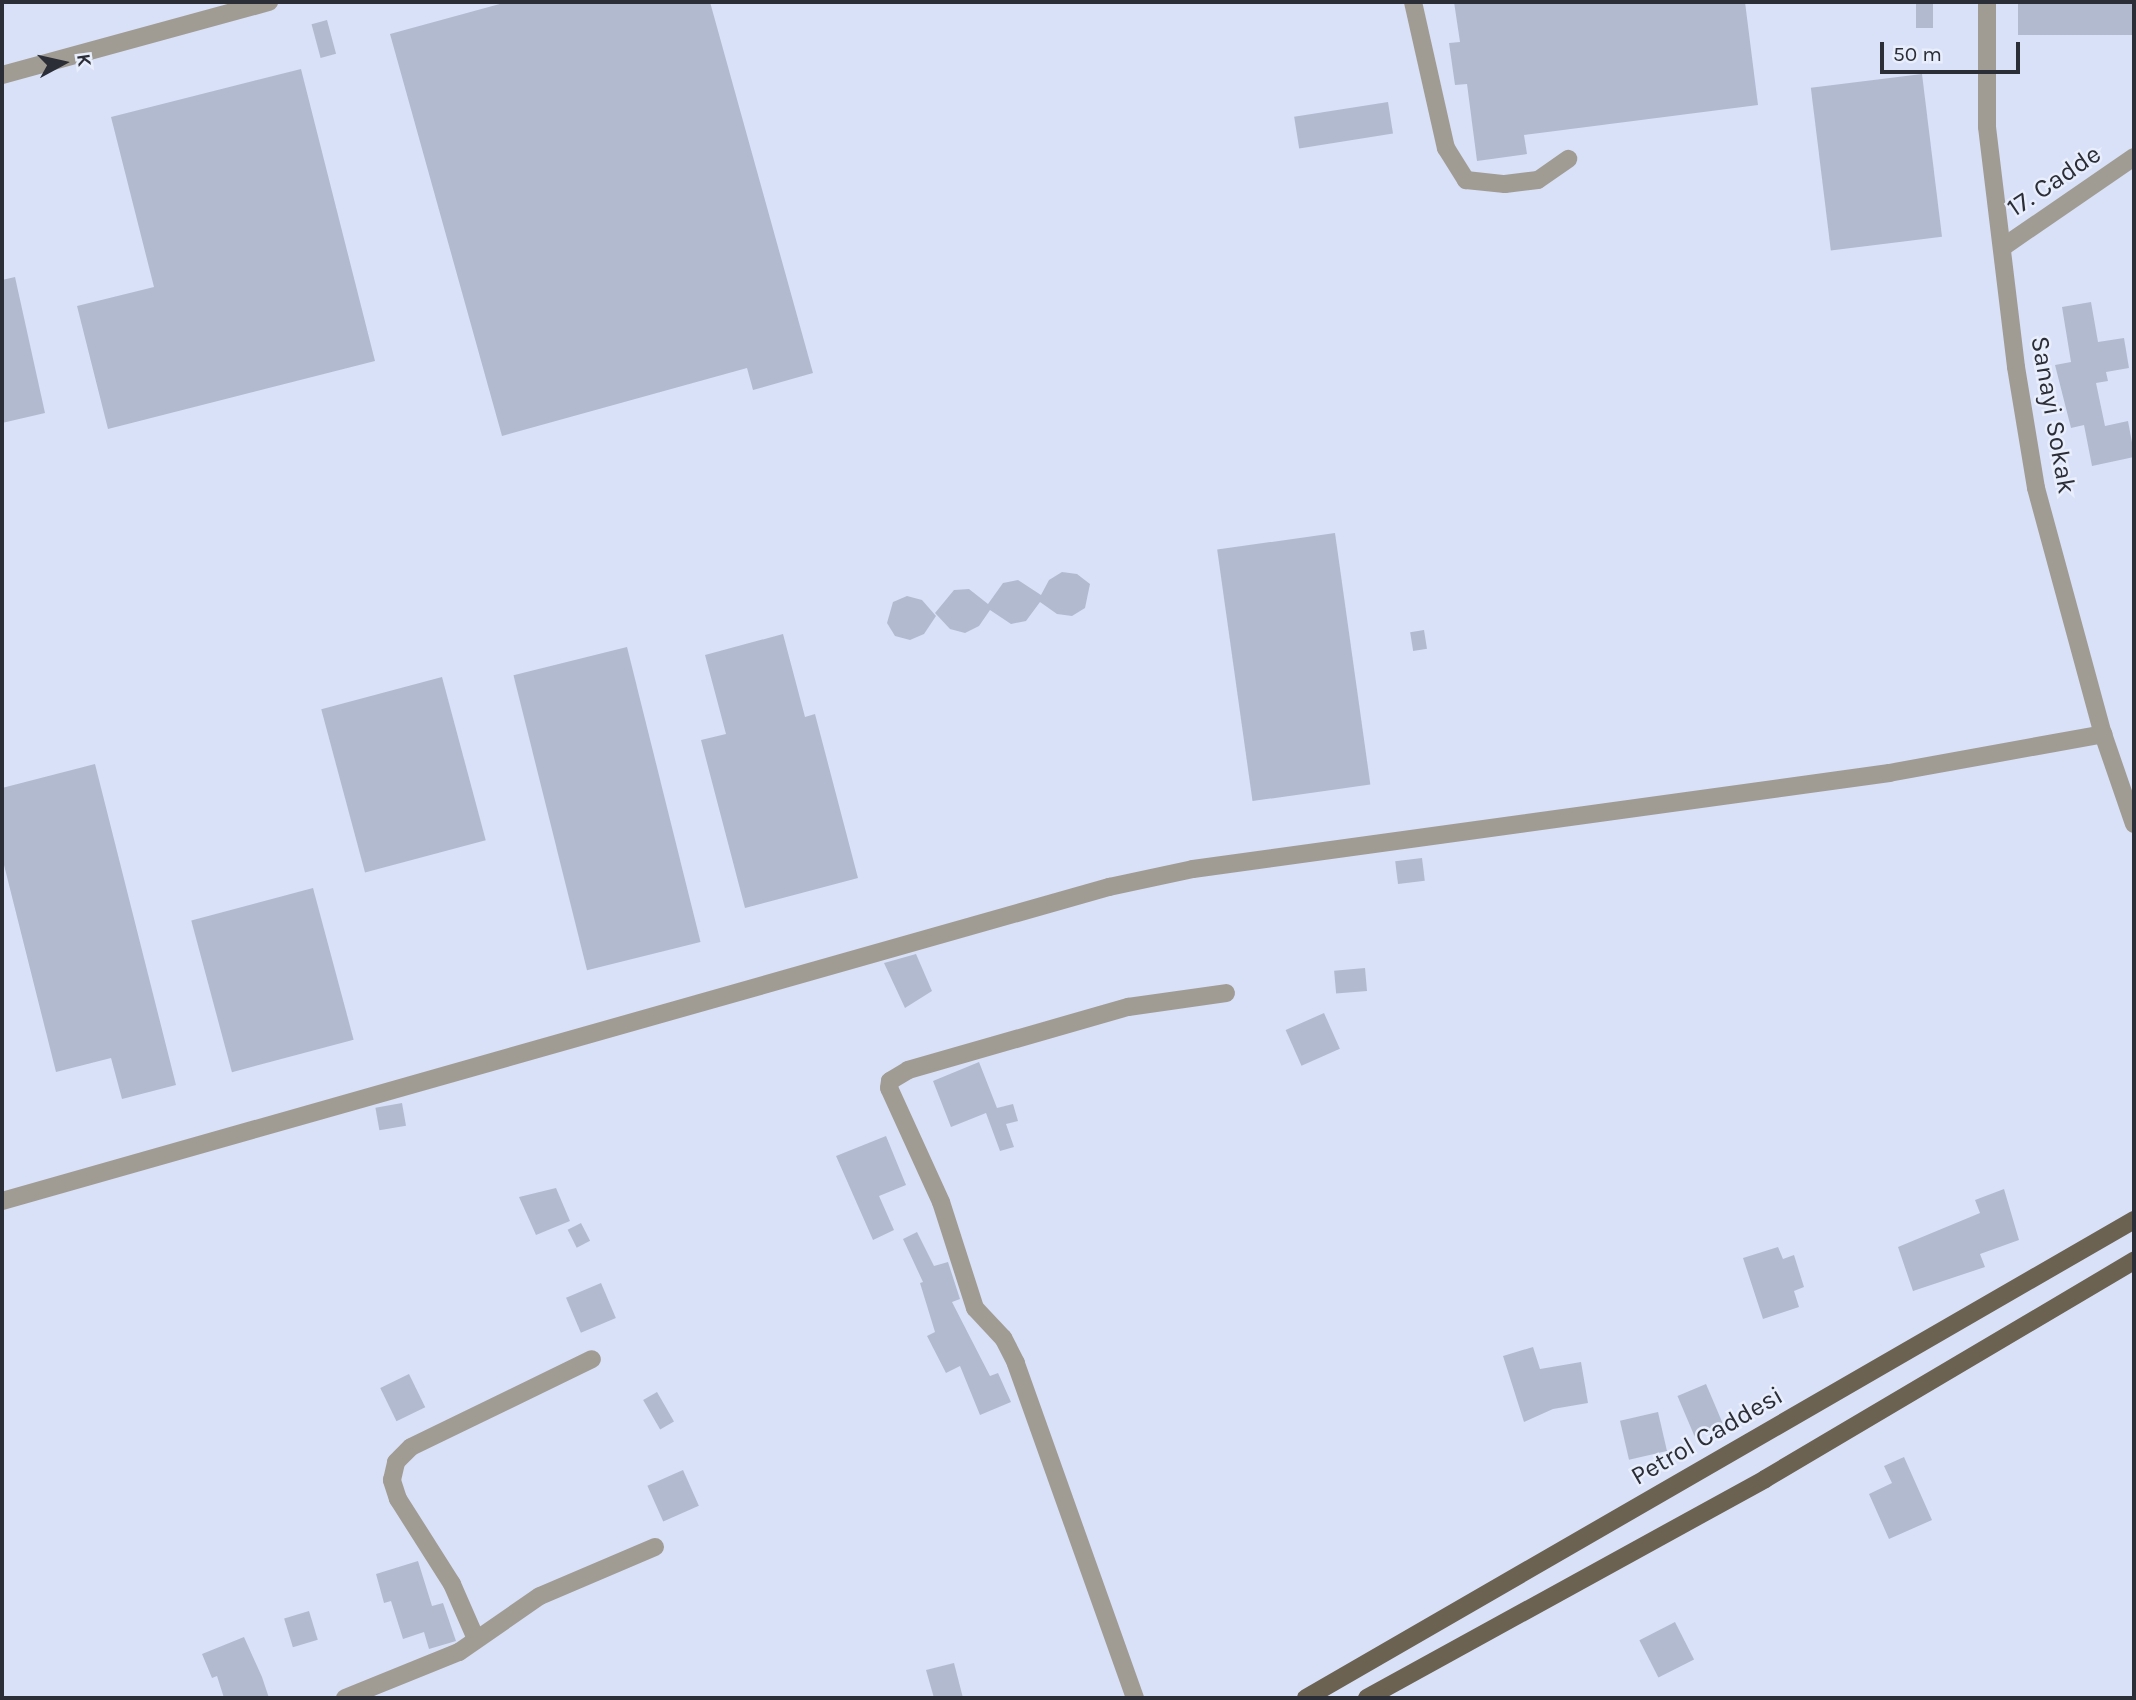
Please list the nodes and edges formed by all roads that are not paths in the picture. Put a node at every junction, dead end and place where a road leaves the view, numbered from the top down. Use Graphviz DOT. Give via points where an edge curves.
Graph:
graph roads {
  1 [pos="269,2"];
  2 [pos="1413,2"];
  3 [pos="1987,2"];
  4 [pos="2,75"];
  5 [pos="2134,157"];
  6 [pos="1568,159"];
  7 [pos="2003,247"];
  8 [pos="2103,734"];
  9 [pos="2134,824"];
  10 [pos="1226,993"];
  11 [pos="2,1201"];
  12 [pos="2134,1220"];
  13 [pos="2134,1261"];
  14 [pos="592,1359"];
  15 [pos="655,1547"];
  16 [pos="476,1639"];
  17 [pos="345,1698"];
  18 [pos="1135,1698"];
  19 [pos="1306,1698"];
  20 [pos="1367,1698"];
  1 -- 4 [label="street"];
  2 -- 6 [label="street" via="1446,148 1466,180 1505,184 1538,180"];
  3 -- 7 [label="street, Sanayi Sokak" via="1987,127"];
  5 -- 7 [label="street, 17. Cadde"];
  7 -- 8 [label="street, Sanayi Sokak" via="2036,488"];
  8 -- 9 [label="street, Sanayi Sokak"];
  8 -- 11 [label="street" via="1889,773 1194,869 1109,887"];
  10 -- 18 [label="street" via="1128,1007 908,1070 890,1081 889,1088 941,1202 975,1308 1003,1338 1016,1363"];
  12 -- 19 [label="main road, Petrol Caddesi"];
  13 -- 20 [label="main road" via="1765,1479"];
  14 -- 16 [label="street" via="411,1447 396,1462 392,1480 397,1499 452,1584"];
  15 -- 16 [label="street" via="540,1596"];
  16 -- 17 [label="street" via="459,1652"];
}
